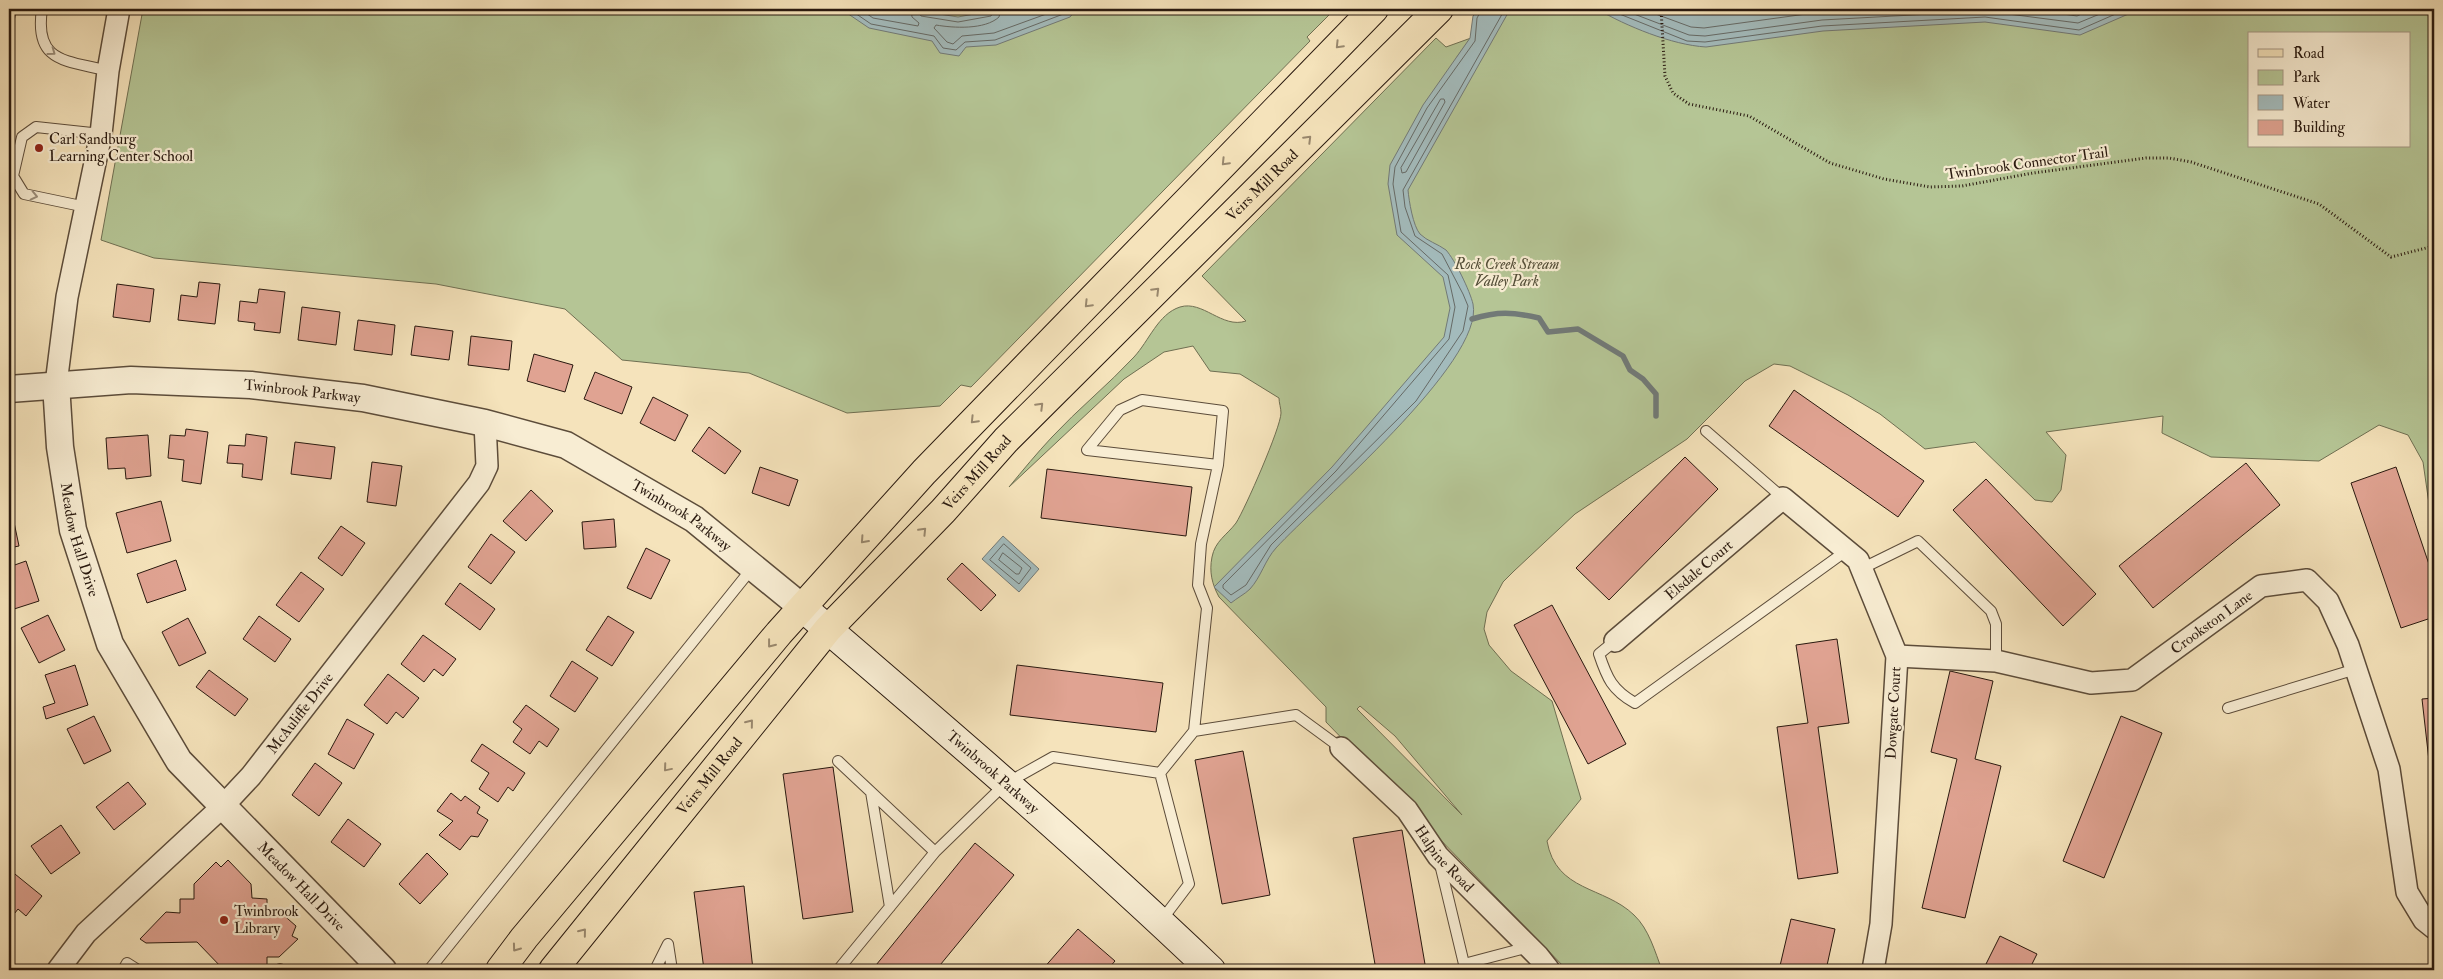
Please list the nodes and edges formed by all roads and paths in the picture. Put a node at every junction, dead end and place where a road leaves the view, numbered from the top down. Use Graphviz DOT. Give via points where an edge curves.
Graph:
graph roads {
  1 [pos="42,9"];
  2 [pos="120,9"];
  3 [pos="1661,9"];
  4 [pos="1374,10"];
  5 [pos="1435,12"];
  6 [pos="108,71"];
  7 [pos="101,134"];
  8 [pos="86,207"];
  9 [pos="2434,246"];
  10 [pos="56,384"];
  11 [pos="9,389"];
  12 [pos="485,424"];
  13 [pos="1706,432"];
  14 [pos="1218,465"];
  15 [pos="1783,498"];
  16 [pos="1846,551"];
  17 [pos="754,566"];
  18 [pos="1861,569"];
  19 [pos="804,608"];
  20 [pos="828,629"];
  21 [pos="1615,641"];
  22 [pos="1896,656"];
  23 [pos="1996,661"];
  24 [pos="2356,669"];
  25 [pos="2228,708"];
  26 [pos="1194,731"];
  27 [pos="1342,748"];
  28 [pos="838,761"];
  29 [pos="1160,773"];
  30 [pos="1005,784"];
  31 [pos="871,792"];
  32 [pos="222,807"];
  33 [pos="935,852"];
  34 [pos="1438,856"];
  35 [pos="890,907"];
  36 [pos="1160,922"];
  37 [pos="2434,928"];
  38 [pos="1529,947"];
  39 [pos="58,970"];
  40 [pos="123,970"];
  41 [pos="138,970"];
  42 [pos="383,970"];
  43 [pos="429,970"];
  44 [pos="500,970"];
  45 [pos="553,970"];
  46 [pos="655,970"];
  47 [pos="672,970"];
  48 [pos="838,970"];
  49 [pos="1211,970"];
  50 [pos="1549,970"];
  51 [pos="1873,970"];
  1 -- 6 [label="lane, one-way" via="39,28 43,46 57,57"];
  2 -- 6 [label="street, Meadow Hall Drive"];
  3 -- 9 [label="path, Twinbrook Connector Trail" via="1665,76 1673,93 1689,104 1749,116 1830,163 1884,179 1930,187 1962,186 2033,173 2146,158 2169,158 2191,162 2319,204 2390,257"];
  4 -- 19 [label="main road, one-way" via="954,440"];
  20 -- 5 [label="main road, Veirs Mill Road, one-way" via="943,511 1006,440"];
  6 -- 7 [label="street, Meadow Hall Drive"];
  7 -- 8 [label="street, Meadow Hall Drive"];
  7 -- 8 [label="lane, one-way" via="36,127 22,137 13,176 24,194"];
  8 -- 10 [label="street, Meadow Hall Drive" via="67,297"];
  10 -- 11 [label="street, Twinbrook Parkway"];
  10 -- 12 [label="street, Twinbrook Parkway" via="131,380 251,385 363,398"];
  10 -- 32 [label="street, Meadow Hall Drive" via="60,447 73,530 110,644 179,761"];
  12 -- 17 [label="street, Twinbrook Parkway" via="566,445 694,519"];
  12 -- 32 [label="street, McAuliffe Drive" via="487,466 479,483 251,776"];
  13 -- 15 [label="lane"];
  14 -- 14 [label="lane" via="1115,453 1087,450 1120,410 1142,400 1223,412"];
  14 -- 26 [label="lane" via="1201,544 1198,585 1207,608"];
  15 -- 16 [label="street, Dowgate Court"];
  15 -- 21 [label="street, Elsdale Court"];
  16 -- 18 [label="street, Dowgate Court" via="1858,560"];
  16 -- 21 [label="lane" via="1635,703 1611,684 1599,654"];
  17 -- 19 [label="street, Twinbrook Parkway"];
  17 -- 43 [label="lane"];
  18 -- 22 [label="street, Dowgate Court"];
  18 -- 23 [label="lane" via="1918,541 1990,611 1996,624"];
  19 -- 20 [label="main road, Twinbrook Parkway"];
  19 -- 44 [label="main road, one-way" via="779,633"];
  20 -- 30 [label="main road, Twinbrook Parkway"];
  45 -- 20 [label="main road, Veirs Mill Road, one-way"];
  22 -- 23 [label="street, Crookston Lane"];
  22 -- 51 [label="street, Dowgate Court" via="1882,924"];
  23 -- 24 [label="street, Crookston Lane" via="2091,682 2132,680 2261,586 2307,580 2328,601"];
  24 -- 25 [label="lane"];
  24 -- 37 [label="street, Crookston Lane" via="2389,769 2407,892 2424,920"];
  26 -- 27 [label="lane" via="1296,715"];
  26 -- 29 [label="lane"];
  27 -- 34 [label="street, Halpine Road" via="1407,810"];
  28 -- 31 [label="lane"];
  29 -- 30 [label="lane" via="1053,757"];
  29 -- 36 [label="lane" via="1188,884"];
  30 -- 33 [label="lane"];
  30 -- 36 [label="main road, Twinbrook Parkway"];
  31 -- 33 [label="lane"];
  31 -- 35 [label="lane"];
  32 -- 39 [label="street, McAuliffe Drive" via="86,933"];
  32 -- 42 [label="street, Meadow Hall Drive"];
  33 -- 35 [label="lane"];
  34 -- 38 [label="street, Halpine Road"];
  34 -- 38 [label="lane" via="1464,964"];
  35 -- 48 [label="lane"];
  36 -- 49 [label="main road, Twinbrook Parkway"];
  38 -- 50 [label="street, Halpine Road"];
  40 -- 41 [label="lane" via="127,963"];
  46 -- 47 [label="lane" via="668,944"];
}
